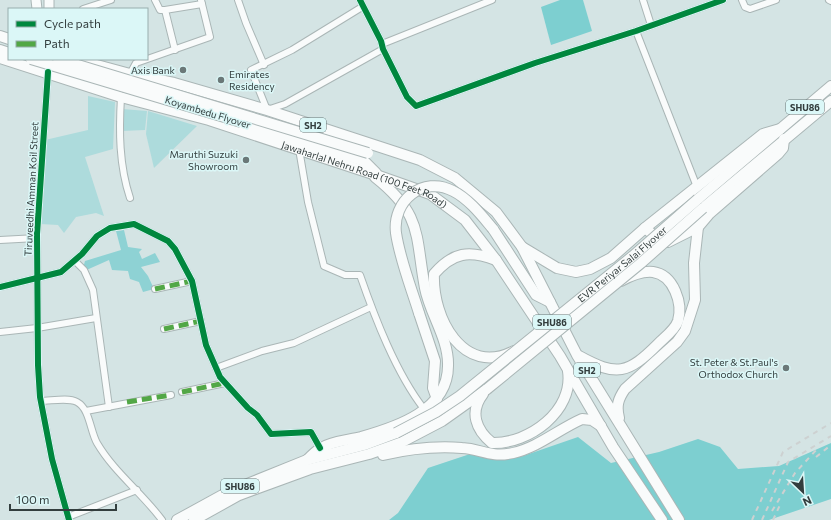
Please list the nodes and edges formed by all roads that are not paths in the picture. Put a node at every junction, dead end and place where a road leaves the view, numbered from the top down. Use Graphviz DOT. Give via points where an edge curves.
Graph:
graph roads {
  1 [pos="111,0"];
  2 [pos="154,0"];
  3 [pos="238,0"];
  4 [pos="492,0"];
  5 [pos="643,0"];
  6 [pos="722,0"];
  7 [pos="742,0"];
  8 [pos="776,0"];
  9 [pos="202,2"];
  10 [pos="361,3"];
  11 [pos="86,8"];
  12 [pos="164,10"];
  13 [pos="651,25"];
  14 [pos="636,31"];
  15 [pos="382,46"];
  16 [pos="176,50"];
  17 [pos="0,58"];
  18 [pos="34,60"];
  19 [pos="61,60"];
  20 [pos="76,60"];
  21 [pos="147,60"];
  22 [pos="148,60"];
  23 [pos="264,64"];
  24 [pos="48,72"];
  25 [pos="130,74"];
  26 [pos="174,83"];
  27 [pos="831,86"];
  28 [pos="121,97"];
  29 [pos="831,101"];
  30 [pos="164,109"];
  31 [pos="267,110"];
  32 [pos="780,128"];
  33 [pos="784,139"];
  34 [pos="770,144"];
  35 [pos="299,149"];
  36 [pos="389,150"];
  37 [pos="369,172"];
  38 [pos="379,176"];
  39 [pos="697,186"];
  40 [pos="130,198"];
  41 [pos="698,227"];
  42 [pos="645,228"];
  43 [pos="37,238"];
  44 [pos="0,240"];
  45 [pos="522,247"];
  46 [pos="75,260"];
  47 [pos="496,260"];
  48 [pos="37,279"];
  49 [pos="192,281"];
  50 [pos="618,282"];
  51 [pos="0,287"];
  52 [pos="155,289"];
  53 [pos="550,302"];
  54 [pos="371,307"];
  55 [pos="96,318"];
  56 [pos="201,321"];
  57 [pos="38,328"];
  58 [pos="164,329"];
  59 [pos="0,332"];
  60 [pos="519,349"];
  61 [pos="578,355"];
  62 [pos="567,366"];
  63 [pos="216,368"];
  64 [pos="225,383"];
  65 [pos="487,389"];
  66 [pos="182,392"];
  67 [pos="171,395"];
  68 [pos="437,399"];
  69 [pos="41,401"];
  70 [pos="108,407"];
  71 [pos="424,410"];
  72 [pos="86,411"];
  73 [pos="619,420"];
  74 [pos="601,426"];
  75 [pos="324,456"];
  76 [pos="309,464"];
  77 [pos="137,490"];
  78 [pos="68,519"];
  79 [pos="162,520"];
  80 [pos="177,520"];
  81 [pos="194,520"];
  82 [pos="662,520"];
  83 [pos="679,520"];
  1 -- 11 [label="street"];
  2 -- 12 [label="street" via="160,10"];
  3 -- 23 [label="street"];
  4 -- 15 [label="street"];
  5 -- 13 [label="street"];
  6 -- 13 [label="street"];
  7 -- 8 [label="street" via="745,7 750,9"];
  9 -- 12 [label="street"];
  9 -- 16 [label="street" via="210,37"];
  10 -- 15 [label="street"];
  10 -- 23 [label="street" via="292,50"];
  12 -- 16 [label="street"];
  13 -- 14 [label="street"];
  14 -- 15 [label="street" via="535,63 416,106 407,97"];
  14 -- 39 [label="street"];
  15 -- 31 [label="street" via="285,104"];
  16 -- 22 [label="street"];
  17 -- 24 [label="main road, Jawaharlal Nehru Road (100 Feet Road) / SH2"];
  18 -- 38 [label="main road, Koyambedu Flyover, bridge" via="364,161"];
  19 -- 36 [label="main road, Koyambedu Flyover, bridge" via="368,153"];
  20 -- 25 [label="main road, SH2"];
  21 -- 25 [label="street" via="136,64"];
  23 -- 31 [label="street" via="251,70"];
  24 -- 28 [label="main road, Jawaharlal Nehru Road (100 Feet Road) / SH2"];
  24 -- 43 [label="street, Tiruveedhi Amman Koil Street"];
  25 -- 26 [label="main road, SH2"];
  26 -- 30 [label="main road"];
  26 -- 31 [label="main road, SH2"];
  27 -- 32 [label="main road, SHU86"];
  28 -- 30 [label="main road, Jawaharlal Nehru Road (100 Feet Road) / SH2"];
  28 -- 40 [label="street" via="121,165"];
  29 -- 33 [label="main road, SHU86"];
  30 -- 35 [label="main road, Jawaharlal Nehru Road (100 Feet Road) / SH2" via="210,120"];
  31 -- 36 [label="main road, SH2"];
  32 -- 34 [label="main road, EVR Periyar Salai Flyover / SHU86"];
  32 -- 39 [label="main road" via="763,134"];
  33 -- 34 [label="main road, EVR Periyar Salai Flyover / SHU86"];
  33 -- 41 [label="main road" via="783,148 778,154 709,214"];
  34 -- 50 [label="main road, EVR Periyar Salai Flyover / SHU86, bridge"];
  34 -- 60 [label="main road, EVR Periyar Salai Flyover / SHU86, bridge"];
  35 -- 37 [label="main road, Jawaharlal Nehru Road (100 Feet Road) / SH2"];
  35 -- 54 [label="street" via="308,202 324,266 345,275 360,275"];
  36 -- 45 [label="main road, SH2" via="420,160 455,178 496,212"];
  37 -- 38 [label="main road, Jawaharlal Nehru Road (100 Feet Road) / SH2"];
  37 -- 68 [label="main road" via="396,195 415,226 425,289 449,365 447,383"];
  38 -- 47 [label="main road, Jawaharlal Nehru Road (100 Feet Road) / SH2" via="430,194 465,220"];
  39 -- 42 [label="main road"];
  41 -- 42 [label="main road" via="668,242 658,239"];
  41 -- 73 [label="main road" via="694,263 694,300 685,331 677,342 619,397"];
  42 -- 45 [label="main road" via="611,258 590,269 576,272 557,268"];
  43 -- 44 [label="street"];
  43 -- 48 [label="street, Tiruveedhi Amman Koil Street"];
  45 -- 53 [label="main road, SH2"];
  46 -- 48 [label="street" via="61,272"];
  46 -- 49 [label="street" via="96,236 110,228 134,224 168,241"];
  46 -- 55 [label="street" via="84,270 93,290"];
  47 -- 60 [label="main road, bridge" via="484,255 464,254 443,264 434,274 433,291 446,327 457,343 472,355 495,358"];
  47 -- 62 [label="main road, Jawaharlal Nehru Road (100 Feet Road) / SH2"];
  48 -- 51 [label="street"];
  48 -- 57 [label="street, Tiruveedhi Amman Koil Street"];
  49 -- 52 [label="street"];
  49 -- 56 [label="street"];
  50 -- 61 [label="main road, bridge" via="644,273 653,272 664,276 677,296 678,321 648,354 632,366 621,370 609,370"];
  50 -- 65 [label="main road, EVR Periyar Salai Flyover / SHU86, bridge"];
  53 -- 61 [label="main road, SH2"];
  53 -- 68 [label="main road, bridge" via="536,295 493,229 474,207 454,191 437,186 422,189 408,196 400,207 396,219 396,233 435,361 434,384"];
  54 -- 63 [label="street" via="294,343 262,351"];
  54 -- 71 [label="street" via="413,395"];
  55 -- 57 [label="street"];
  55 -- 70 [label="street"];
  56 -- 58 [label="street"];
  56 -- 63 [label="street" via="206,345"];
  57 -- 59 [label="street"];
  57 -- 69 [label="street, Tiruveedhi Amman Koil Street"];
  60 -- 75 [label="main road, EVR Periyar Salai Flyover / SHU86, bridge" via="436,412 396,433"];
  61 -- 73 [label="main road, SH2"];
  62 -- 65 [label="main road" via="567,392 558,410 530,434 514,441 492,443 478,429 476,406"];
  62 -- 74 [label="main road, Jawaharlal Nehru Road (100 Feet Road) / SH2"];
  63 -- 64 [label="street"];
  64 -- 66 [label="street"];
  64 -- 75 [label="street" via="257,415 271,434 311,432"];
  65 -- 75 [label="main road, EVR Periyar Salai Flyover / SHU86" via="442,421 400,443 369,454"];
  67 -- 70 [label="street"];
  68 -- 71 [label="main road"];
  69 -- 72 [label="street" via="77,402"];
  69 -- 78 [label="street, Tiruveedhi Amman Koil Street" via="52,459"];
  70 -- 72 [label="street"];
  71 -- 75 [label="main road"];
  72 -- 77 [label="street" via="92,434 101,450"];
  73 -- 83 [label="main road, SH2"];
  74 -- 76 [label="main road" via="592,420 582,419 513,453 493,455 464,448 417,449 322,471"];
  74 -- 82 [label="main road, Jawaharlal Nehru Road (100 Feet Road) / SH2"];
  75 -- 76 [label="main road"];
  75 -- 76 [label="main road, EVR Periyar Salai Flyover / SHU86"];
  76 -- 80 [label="main road, SHU86" via="230,490"];
  76 -- 81 [label="main road, SHU86" via="239,495"];
  77 -- 78 [label="street"];
  77 -- 79 [label="street"];
}
